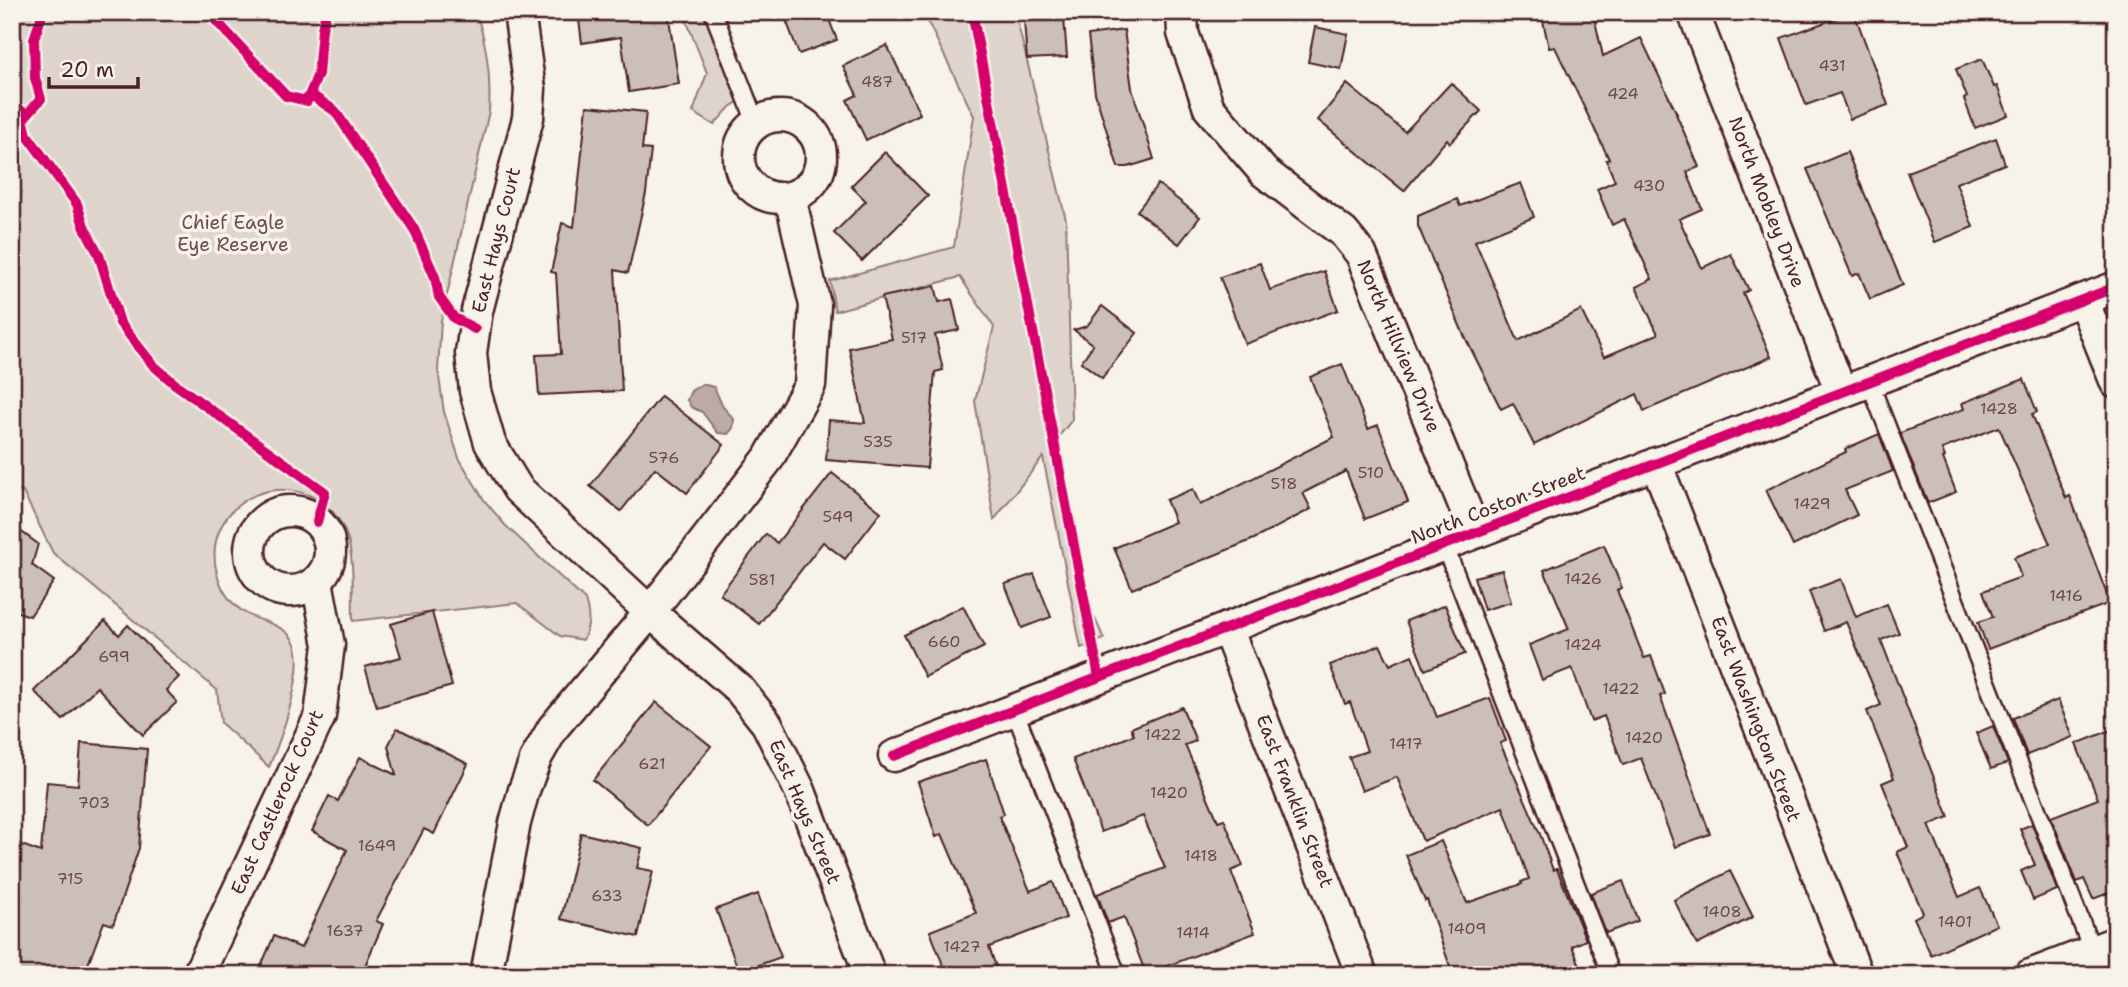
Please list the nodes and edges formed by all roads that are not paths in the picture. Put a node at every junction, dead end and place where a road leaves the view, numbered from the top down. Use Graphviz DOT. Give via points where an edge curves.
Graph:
graph roads {
  1 [pos="519,12"];
  2 [pos="713,12"];
  3 [pos="1182,12"];
  4 [pos="1693,12"];
  5 [pos="756,123"];
  6 [pos="790,197"];
  7 [pos="2116,287"];
  8 [pos="2082,300"];
  9 [pos="1869,381"];
  10 [pos="2116,383"];
  11 [pos="1841,392"];
  12 [pos="1656,463"];
  13 [pos="1475,532"];
  14 [pos="1444,544"];
  15 [pos="317,581"];
  16 [pos="650,611"];
  17 [pos="1227,628"];
  18 [pos="1014,709"];
  19 [pos="894,756"];
  20 [pos="2104,956"];
  21 [pos="198,975"];
  22 [pos="486,975"];
  23 [pos="870,975"];
  24 [pos="1117,975"];
  25 [pos="1362,975"];
  26 [pos="1611,975"];
  27 [pos="1857,975"];
  28 [pos="2031,975"];
  1 -- 16 [label="street, East Hays Court" via="530,89 528,118 477,311 471,353 475,391 490,443 518,489"];
  2 -- 5 [label="lane"];
  3 -- 13 [label="street, North Hillview Drive" via="1183,33 1209,108 1264,172 1344,233 1361,254"];
  4 -- 11 [label="street, North Mobley Drive"];
  5 -- 6 [label="street" via="739,150 740,166 759,192"];
  5 -- 6 [label="street" via="787,116 802,121 821,147 816,178"];
  6 -- 16 [label="street" via="815,306 810,386 768,459"];
  7 -- 8 [label="street, North Coston Street"];
  8 -- 9 [label="street, North Coston Street"];
  8 -- 10 [label="street"];
  9 -- 11 [label="street, North Coston Street"];
  9 -- 20 [label="lane"];
  11 -- 12 [label="street, North Coston Street"];
  12 -- 13 [label="street, North Coston Street"];
  12 -- 27 [label="street, East Washington Street"];
  13 -- 14 [label="street, North Coston Street"];
  14 -- 17 [label="street, North Coston Street"];
  14 -- 26 [label="lane"];
  15 -- 21 [label="street, East Castlerock Court" via="329,645 320,716"];
  16 -- 22 [label="street" via="552,728 536,758 515,823"];
  16 -- 23 [label="street, East Hays Street" via="740,689 767,724 800,791"];
  17 -- 18 [label="street, North Coston Street"];
  17 -- 25 [label="street, East Franklin Street"];
  18 -- 19 [label="street, North Coston Street"];
  18 -- 24 [label="lane"];
  20 -- 28 [label="street"];
}
